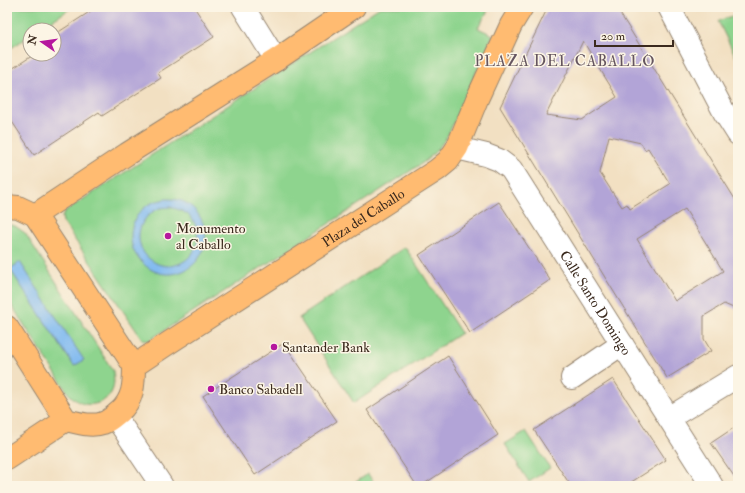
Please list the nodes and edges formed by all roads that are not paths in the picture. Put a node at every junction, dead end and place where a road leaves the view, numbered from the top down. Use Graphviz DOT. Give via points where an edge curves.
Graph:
graph roads {
  1 [pos="243,7"];
  2 [pos="354,7"];
  3 [pos="522,7"];
  4 [pos="669,7"];
  5 [pos="276,60"];
  6 [pos="731,110"];
  7 [pos="738,134"];
  8 [pos="457,148"];
  9 [pos="7,206"];
  10 [pos="35,215"];
  11 [pos="7,327"];
  12 [pos="622,344"];
  13 [pos="134,366"];
  14 [pos="738,376"];
  15 [pos="572,378"];
  16 [pos="115,416"];
  17 [pos="669,418"];
  18 [pos="66,420"];
  19 [pos="7,459"];
  20 [pos="162,486"];
  21 [pos="712,486"];
  1 -- 5 [label="street"];
  2 -- 5 [label="main road"];
  3 -- 8 [label="main road, Plaza del Caballo" via="511,25"];
  4 -- 6 [label="street"];
  5 -- 10 [label="main road"];
  6 -- 7 [label="street"];
  8 -- 12 [label="street, Calle Santo Domingo" via="500,160 512,169"];
  8 -- 13 [label="main road, Plaza del Caballo" via="448,161 437,170"];
  9 -- 10 [label="main road" via="18,206"];
  10 -- 13 [label="main road"];
  11 -- 18 [label="main road"];
  12 -- 15 [label="street"];
  12 -- 17 [label="street, Calle Santo Domingo"];
  13 -- 16 [label="main road" via="132,393"];
  14 -- 17 [label="street"];
  16 -- 18 [label="main road" via="103,423 79,424"];
  16 -- 20 [label="street"];
  17 -- 21 [label="street, Calle Santo Domingo"];
  18 -- 19 [label="main road"];
}
